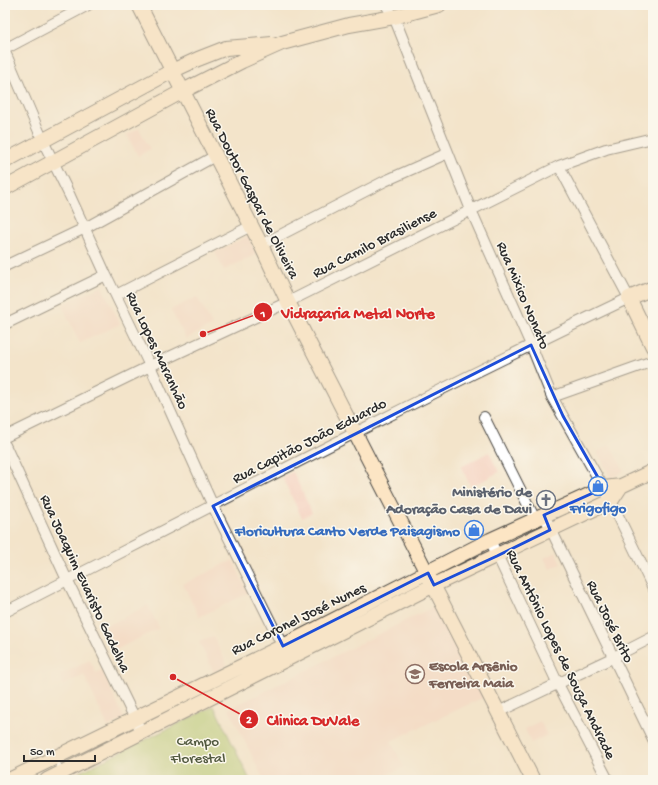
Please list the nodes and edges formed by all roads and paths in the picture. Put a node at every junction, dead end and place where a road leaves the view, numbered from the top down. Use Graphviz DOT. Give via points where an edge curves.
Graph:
graph roads {
  1 [pos="88,5"];
  2 [pos="139,5"];
  3 [pos="386,5"];
  4 [pos="439,5"];
  5 [pos="394,17"];
  6 [pos="282,43"];
  7 [pos="5,50"];
  8 [pos="172,71"];
  9 [pos="183,91"];
  10 [pos="653,138"];
  11 [pos="43,141"];
  12 [pos="448,153"];
  13 [pos="215,156"];
  14 [pos="5,161"];
  15 [pos="53,162"];
  16 [pos="559,166"];
  17 [pos="5,188"];
  18 [pos="471,210"];
  19 [pos="251,226"];
  20 [pos="85,228"];
  21 [pos="261,245"];
  22 [pos="5,266"];
  23 [pos="106,275"];
  24 [pos="653,288"];
  25 [pos="116,295"];
  26 [pos="629,298"];
  27 [pos="288,302"];
  28 [pos="5,324"];
  29 [pos="531,345"];
  30 [pos="653,347"];
  31 [pos="653,361"];
  32 [pos="150,366"];
  33 [pos="552,397"];
  34 [pos="484,416"];
  35 [pos="355,432"];
  36 [pos="5,437"];
  37 [pos="5,445"];
  38 [pos="653,471"];
  39 [pos="621,486"];
  40 [pos="604,488"];
  41 [pos="611,500"];
  42 [pos="213,506"];
  43 [pos="540,517"];
  44 [pos="550,530"];
  45 [pos="490,540"];
  46 [pos="497,556"];
  47 [pos="431,579"];
  48 [pos="67,580"];
  49 [pos="653,588"];
  50 [pos="5,612"];
  51 [pos="653,637"];
  52 [pos="286,652"];
  53 [pos="612,658"];
  54 [pos="558,684"];
  55 [pos="498,712"];
  56 [pos="134,718"];
  57 [pos="142,733"];
  58 [pos="653,739"];
  59 [pos="54,757"];
  60 [pos="64,776"];
  61 [pos="8,780"];
  62 [pos="47,780"];
  63 [pos="533,780"];
  64 [pos="608,780"];
  1 -- 7 [label="street"];
  2 -- 8 [label="street, Rua Doutor Gaspar de Oliveira"];
  3 -- 5 [label="street, Rua Mixico Nonato"];
  4 -- 5 [label="street"];
  5 -- 6 [label="street" via="349,25"];
  5 -- 12 [label="street, Rua Mixico Nonato"];
  6 -- 8 [label="street" via="226,48"];
  6 -- 9 [label="street"];
  7 -- 11 [label="street, Rua Lopes Maranhão"];
  8 -- 9 [label="street, Rua Doutor Gaspar de Oliveira"];
  8 -- 11 [label="street"];
  9 -- 13 [label="street, Rua Doutor Gaspar de Oliveira"];
  9 -- 15 [label="street"];
  10 -- 16 [label="street, Rua Camilo Brasiliense" via="606,149"];
  11 -- 14 [label="street"];
  11 -- 15 [label="street, Rua Lopes Maranhão"];
  12 -- 18 [label="street, Rua Mixico Nonato"];
  12 -- 21 [label="street" via="385,181"];
  13 -- 19 [label="street, Rua Doutor Gaspar de Oliveira"];
  13 -- 20 [label="street"];
  15 -- 17 [label="street"];
  15 -- 20 [label="street, Rua Lopes Maranhão"];
  16 -- 18 [label="street, Rua Camilo Brasiliense"];
  16 -- 26 [label="street"];
  18 -- 27 [label="street, Rua Camilo Brasiliense"];
  18 -- 29 [label="street, Rua Mixico Nonato"];
  19 -- 21 [label="street, Rua Doutor Gaspar de Oliveira"];
  19 -- 25 [label="street"];
  20 -- 22 [label="street"];
  20 -- 23 [label="street, Rua Lopes Maranhão"];
  21 -- 27 [label="street, Rua Doutor Gaspar de Oliveira"];
  23 -- 25 [label="street, Rua Lopes Maranhão"];
  23 -- 28 [label="street"];
  24 -- 26 [label="street"];
  25 -- 32 [label="street, Rua Lopes Maranhão"];
  26 -- 29 [label="street, Rua Capitão João Eduardo"];
  26 -- 30 [label="street"];
  27 -- 32 [label="street, Rua Camilo Brasiliense"];
  27 -- 35 [label="street, Rua Doutor Gaspar de Oliveira"];
  29 -- 33 [label="street, Rua Mixico Nonato"];
  29 -- 35 [label="street, Rua Capitão João Eduardo"];
  31 -- 33 [label="street"];
  32 -- 36 [label="street, Rua Camilo Brasiliense"];
  32 -- 42 [label="street, Rua Lopes Maranhão"];
  33 -- 40 [label="street, Rua Mixico Nonato"];
  34 -- 43 [label="street, Rua José Brito"];
  35 -- 42 [label="street, Rua Capitão João Eduardo"];
  35 -- 47 [label="street, Rua Doutor Gaspar de Oliveira"];
  37 -- 48 [label="street, Rua Joaquim Evaristo Gadelha"];
  38 -- 39 [label="street"];
  39 -- 40 [label="street, Rua Coronel José Nunes"];
  39 -- 41 [label="street"];
  40 -- 41 [label="street, Rua Mixico Nonato"];
  40 -- 43 [label="street, Rua Coronel José Nunes"];
  41 -- 44 [label="street, Rua Coronel José Nunes"];
  41 -- 49 [label="street, Rua Mixico Nonato"];
  42 -- 48 [label="street, Rua Capitão João Eduardo"];
  42 -- 52 [label="street, Rua Lopes Maranhão"];
  43 -- 44 [label="street, Rua José Brito"];
  43 -- 45 [label="street, Rua Coronel José Nunes"];
  44 -- 46 [label="street, Rua Coronel José Nunes"];
  44 -- 53 [label="street, Rua José Brito"];
  45 -- 46 [label="street, Rua Antônio Lopes de Souza Andrade"];
  45 -- 47 [label="street, Rua Coronel José Nunes"];
  46 -- 47 [label="street, Rua Coronel José Nunes"];
  46 -- 54 [label="street, Rua Antônio Lopes de Souza Andrade"];
  47 -- 52 [label="street, Rua Coronel José Nunes"];
  47 -- 55 [label="street, Rua Doutor Gaspar de Oliveira"];
  48 -- 50 [label="street, Rua Capitão João Eduardo"];
  48 -- 56 [label="street, Rua Joaquim Evaristo Gadelha"];
  51 -- 53 [label="street"];
  52 -- 56 [label="street, Rua Coronel José Nunes"];
  52 -- 57 [label="street, Rua Coronel José Nunes"];
  53 -- 54 [label="street"];
  53 -- 58 [label="street, Rua José Brito"];
  54 -- 55 [label="street"];
  54 -- 64 [label="street, Rua Antônio Lopes de Souza Andrade"];
  55 -- 63 [label="street, Rua Doutor Gaspar de Oliveira"];
  56 -- 57 [label="street, Rua Joaquim Evaristo Gadelha"];
  56 -- 59 [label="street, Rua Coronel José Nunes"];
  57 -- 60 [label="street, Rua Coronel José Nunes"];
  59 -- 60 [label="lane"];
  59 -- 61 [label="street, Rua Coronel José Nunes"];
  60 -- 62 [label="street, Rua Coronel José Nunes"];
}
